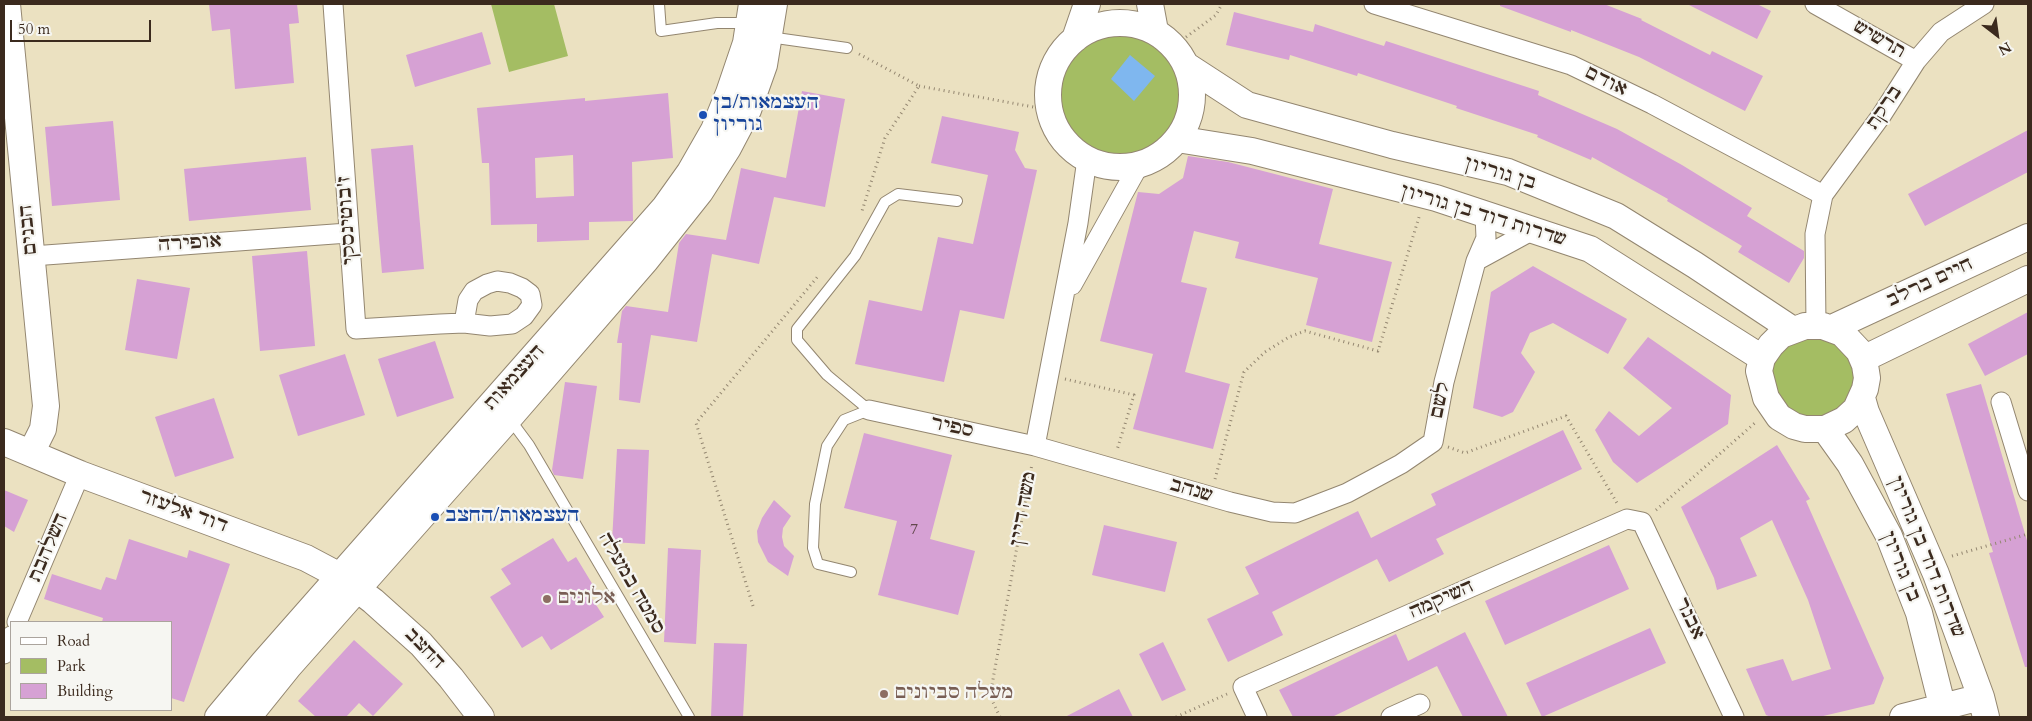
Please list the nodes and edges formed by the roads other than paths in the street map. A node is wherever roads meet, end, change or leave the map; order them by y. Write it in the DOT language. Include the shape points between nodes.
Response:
graph roads {
  1 [pos="7,4"];
  2 [pos="333,4"];
  3 [pos="659,4"];
  4 [pos="774,4"];
  5 [pos="1087,4"];
  6 [pos="1150,4"];
  7 [pos="1374,4"];
  8 [pos="1815,4"];
  9 [pos="1984,4"];
  10 [pos="757,22"];
  11 [pos="1075,39"];
  12 [pos="846,48"];
  13 [pos="1172,48"];
  14 [pos="1916,61"];
  15 [pos="1177,139"];
  16 [pos="1087,159"];
  17 [pos="1139,165"];
  18 [pos="1823,195"];
  19 [pos="957,201"];
  20 [pos="1485,214"];
  21 [pos="1533,230"];
  22 [pos="348,233"];
  23 [pos="2028,237"];
  24 [pos="32,256"];
  25 [pos="1476,261"];
  26 [pos="2028,278"];
  27 [pos="1064,299"];
  28 [pos="464,323"];
  29 [pos="1814,328"];
  30 [pos="1762,358"];
  31 [pos="1862,359"];
  32 [pos="1862,398"];
  33 [pos="2001,402"];
  34 [pos="870,410"];
  35 [pos="509,418"];
  36 [pos="1825,429"];
  37 [pos="4,442"];
  38 [pos="1036,446"];
  39 [pos="31,453"];
  40 [pos="80,474"];
  41 [pos="2028,491"];
  42 [pos="1347,493"];
  43 [pos="1634,520"];
  44 [pos="851,572"];
  45 [pos="349,582"];
  46 [pos="17,621"];
  47 [pos="10,639"];
  48 [pos="4,654"];
  49 [pos="1420,704"];
  50 [pos="1983,707"];
  51 [pos="1944,712"];
  52 [pos="218,717"];
  53 [pos="248,717"];
  54 [pos="481,717"];
  55 [pos="689,717"];
  56 [pos="1257,717"];
  57 [pos="1391,717"];
  58 [pos="1734,717"];
  59 [pos="1903,717"];
  1 -- 24 [label="street, הבנים"];
  2 -- 22 [label="street, ז'בוטינסקי"];
  3 -- 10 [label="lane" via="661,31 717,22"];
  4 -- 10 [label="street, העצמאות"];
  5 -- 11 [label="street"];
  6 -- 13 [label="street"];
  7 -- 18 [label="street, אודם" via="1571,65"];
  8 -- 14 [label="street, תרשיש"];
  9 -- 14 [label="street, ברקת" via="1941,32"];
  10 -- 12 [label="lane"];
  10 -- 35 [label="street, העצמאות" via="764,65 748,110 728,148 700,192 646,260"];
  10 -- 45 [label="street, העצמאות" via="714,130 666,208"];
  11 -- 13 [label="street" via="1084,32 1107,24 1131,23"];
  11 -- 16 [label="street" via="1052,69 1047,92 1050,115 1060,136 1076,153"];
  13 -- 15 [label="street" via="1193,90 1190,114"];
  13 -- 29 [label="street, בן גוריון" via="1247,105 1392,145 1508,172 1616,216 1695,265"];
  14 -- 18 [label="street, ברקת"];
  15 -- 17 [label="street" via="1164,153"];
  15 -- 20 [label="street, שדרות דוד בן גוריון" via="1252,151"];
  16 -- 17 [label="street" via="1120,168"];
  16 -- 27 [label="street, משה דיין"];
  17 -- 27 [label="street, משה דיין"];
  18 -- 29 [label="street, ברקת" via="1815,234"];
  19 -- 34 [label="lane" via="898,194 885,202 855,256 797,329 797,340 827,375"];
  20 -- 21 [label="street, שדרות דוד בן גוריון"];
  20 -- 25 [label="street, לשם" via="1486,238"];
  21 -- 25 [label="street"];
  21 -- 30 [label="street, שדרות דוד בן גוריון" via="1590,249"];
  22 -- 24 [label="street, אופירה"];
  22 -- 28 [label="street, ז'בוטינסקי" via="356,329"];
  23 -- 29 [label="street, חיים ברלב"];
  24 -- 39 [label="street, הבנים" via="46,406 43,429"];
  25 -- 42 [label="street, לשם" via="1444,382 1433,442 1401,464"];
  26 -- 31 [label="street, חיים ברלב"];
  27 -- 38 [label="street, משה דיין"];
  29 -- 30 [label="street" via="1781,335"];
  29 -- 31 [label="street" via="1842,333"];
  30 -- 36 [label="street" via="1759,371 1766,398 1779,416 1794,426"];
  31 -- 32 [label="street" via="1866,378"];
  32 -- 36 [label="street" via="1850,415"];
  32 -- 50 [label="street, שדרות דוד בן גוריון" via="1931,562"];
  33 -- 41 [label="street"];
  34 -- 38 [label="street, ספיר"];
  34 -- 44 [label="lane" via="844,420 827,446 815,504 813,548 818,564"];
  35 -- 45 [label="street, העצמאות"];
  35 -- 55 [label="lane, סמטה במעלה" via="529,445"];
  36 -- 51 [label="street, בן גוריון" via="1850,464 1889,536 1919,613"];
  37 -- 39 [label="street, דוד אלעזר"];
  38 -- 42 [label="street, שנהב" via="1272,512 1295,513"];
  39 -- 40 [label="street, דוד אלעזר"];
  40 -- 45 [label="street, דוד אלעזר" via="306,558"];
  40 -- 46 [label="street, השלהבת"];
  43 -- 56 [label="street, השיקמה" via="1243,687"];
  43 -- 58 [label="street, אבנר"];
  45 -- 52 [label="street, העצמאות"];
  45 -- 53 [label="street, העצמאות"];
  45 -- 54 [label="street, החצב" via="421,644"];
  47 -- 48 [label="street"];
  49 -- 57 [label="street"];
  50 -- 51 [label="street"];
  51 -- 59 [label="street"];
}
